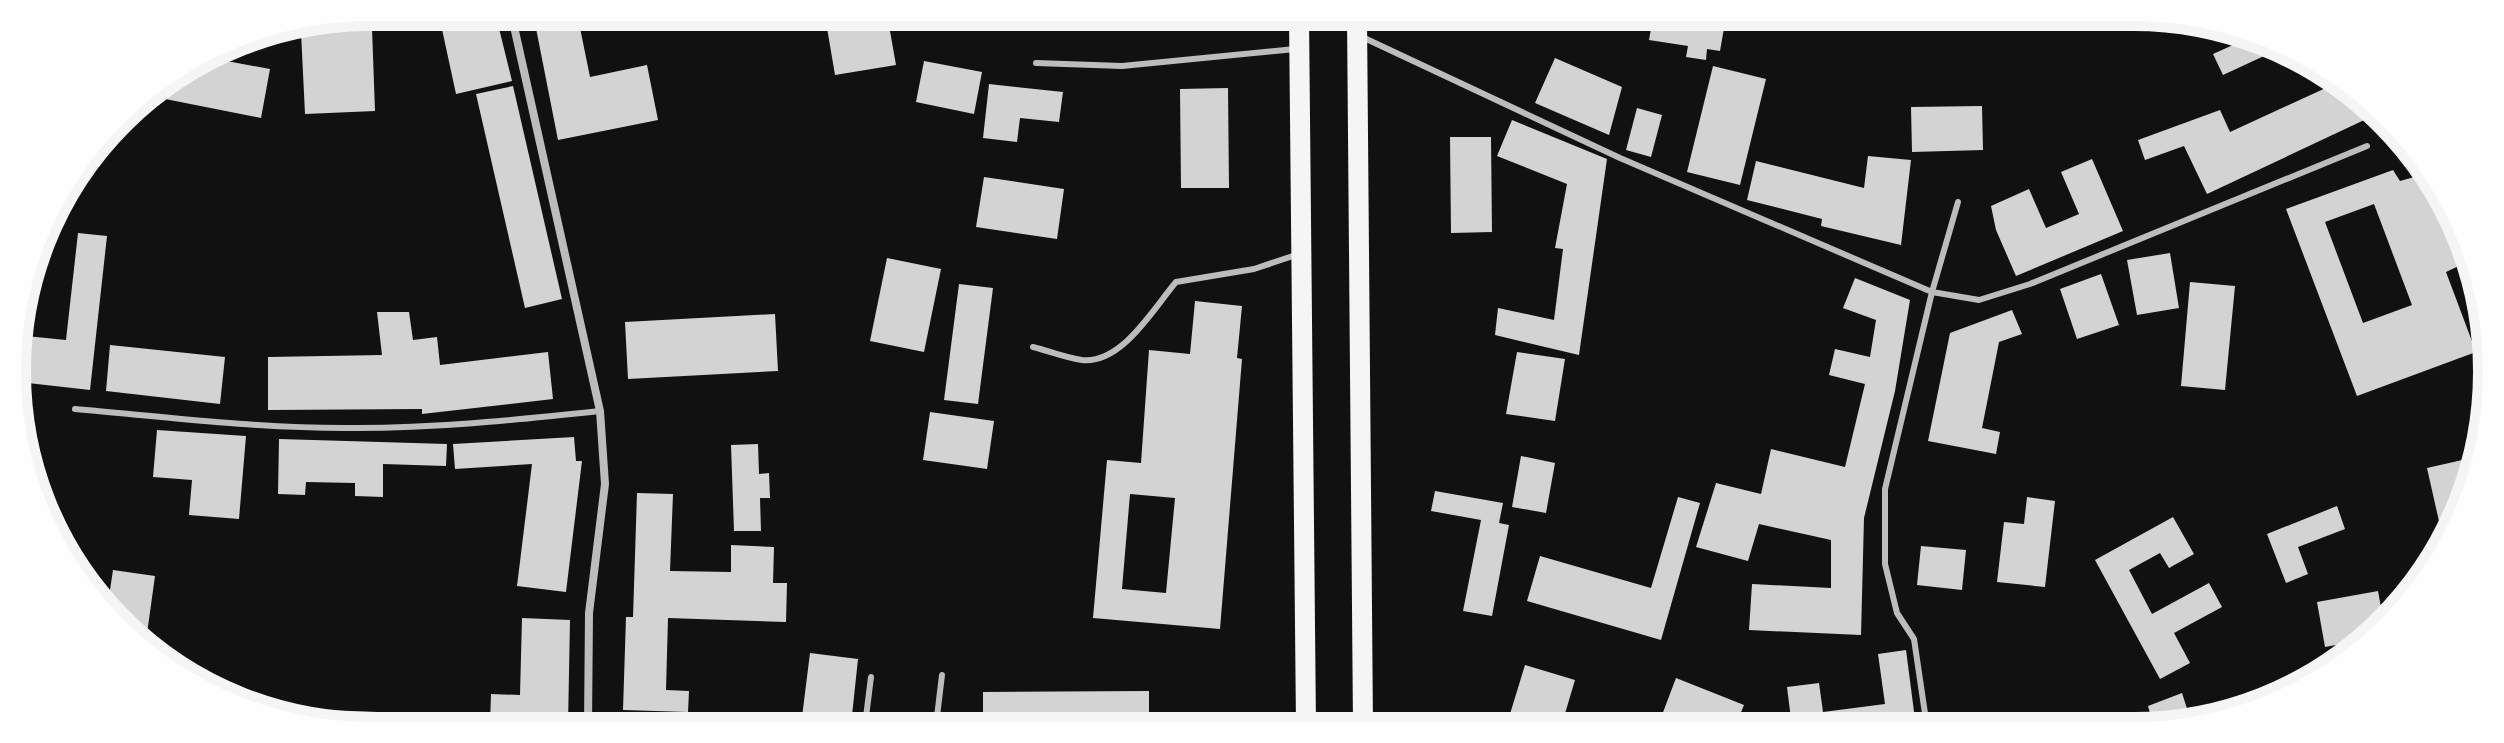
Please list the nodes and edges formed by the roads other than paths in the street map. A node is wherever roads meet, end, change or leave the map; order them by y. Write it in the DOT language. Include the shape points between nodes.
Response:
graph roads {
  1 [pos="514,26"];
  2 [pos="1299,26"];
  3 [pos="1357,26"];
  4 [pos="1359,26"];
  5 [pos="1300,48"];
  6 [pos="1036,63"];
  7 [pos="2367,146"];
  8 [pos="1958,202"];
  9 [pos="1301,253"];
  10 [pos="1932,292"];
  11 [pos="1033,347"];
  12 [pos="75,409"];
  13 [pos="600,411"];
  14 [pos="942,675"];
  15 [pos="871,677"];
  16 [pos="588,717"];
  17 [pos="866,717"];
  18 [pos="937,717"];
  19 [pos="1306,717"];
  20 [pos="1363,717"];
  21 [pos="1926,717"];
  1 -- 13 [label="street"];
  2 -- 5 [label="main road"];
  3 -- 20 [label="main road"];
  4 -- 10 [label="lane" via="1620,158"];
  5 -- 6 [label="lane" via="1122,66"];
  5 -- 9 [label="main road"];
  7 -- 10 [label="lane" via="2030,284 1979,300"];
  8 -- 10 [label="lane"];
  9 -- 11 [label="lane" via="1254,269 1176,282 1106,357 1083,360"];
  9 -- 19 [label="main road"];
  10 -- 21 [label="lane" via="1885,489 1885,564 1897,613 1914,639"];
  12 -- 13 [label="lane" via="345,428 487,423"];
  13 -- 16 [label="street" via="605,484 589,613"];
  14 -- 18 [label="lane"];
  15 -- 17 [label="lane"];
}
